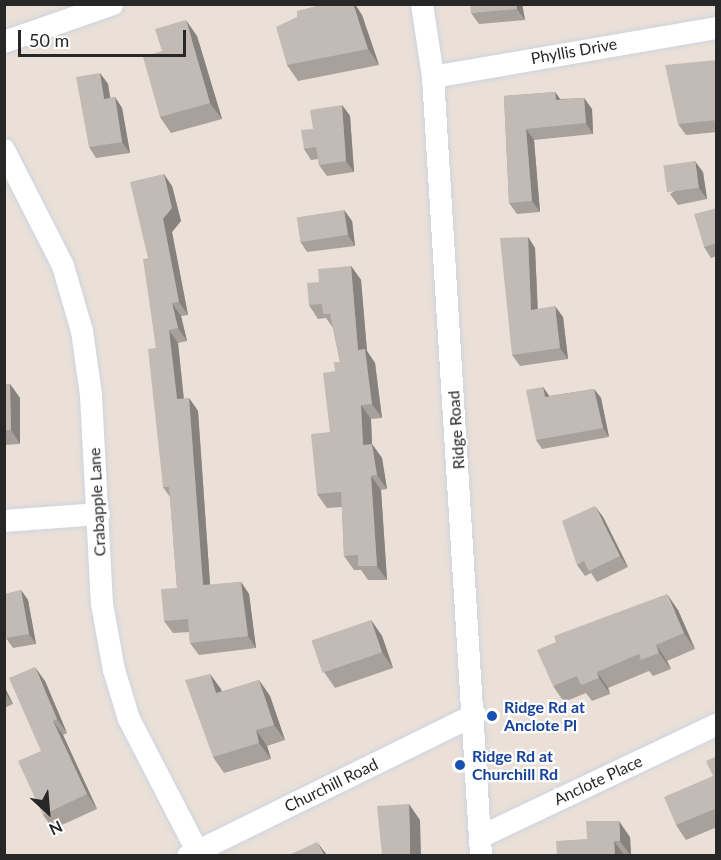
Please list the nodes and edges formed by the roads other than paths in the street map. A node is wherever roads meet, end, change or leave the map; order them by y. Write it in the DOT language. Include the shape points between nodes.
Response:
graph roads {
  1 [pos="113,4"];
  2 [pos="422,4"];
  3 [pos="717,28"];
  4 [pos="4,42"];
  5 [pos="433,77"];
  6 [pos="4,150"];
  7 [pos="99,514"];
  8 [pos="4,521"];
  9 [pos="475,716"];
  10 [pos="717,725"];
  11 [pos="480,846"];
  12 [pos="193,853"];
  1 -- 4 [label="street"];
  2 -- 5 [label="street, Ridge Road"];
  3 -- 5 [label="street, Phyllis Drive"];
  5 -- 9 [label="street, Ridge Road"];
  6 -- 7 [label="street, Crabapple Lane" via="74,296 88,366"];
  7 -- 8 [label="street"];
  7 -- 12 [label="street, Crabapple Lane" via="102,604 114,670 129,719"];
  9 -- 11 [label="street, Ridge Road"];
  9 -- 12 [label="street, Churchill Road"];
  10 -- 11 [label="street, Anclote Place"];
}
